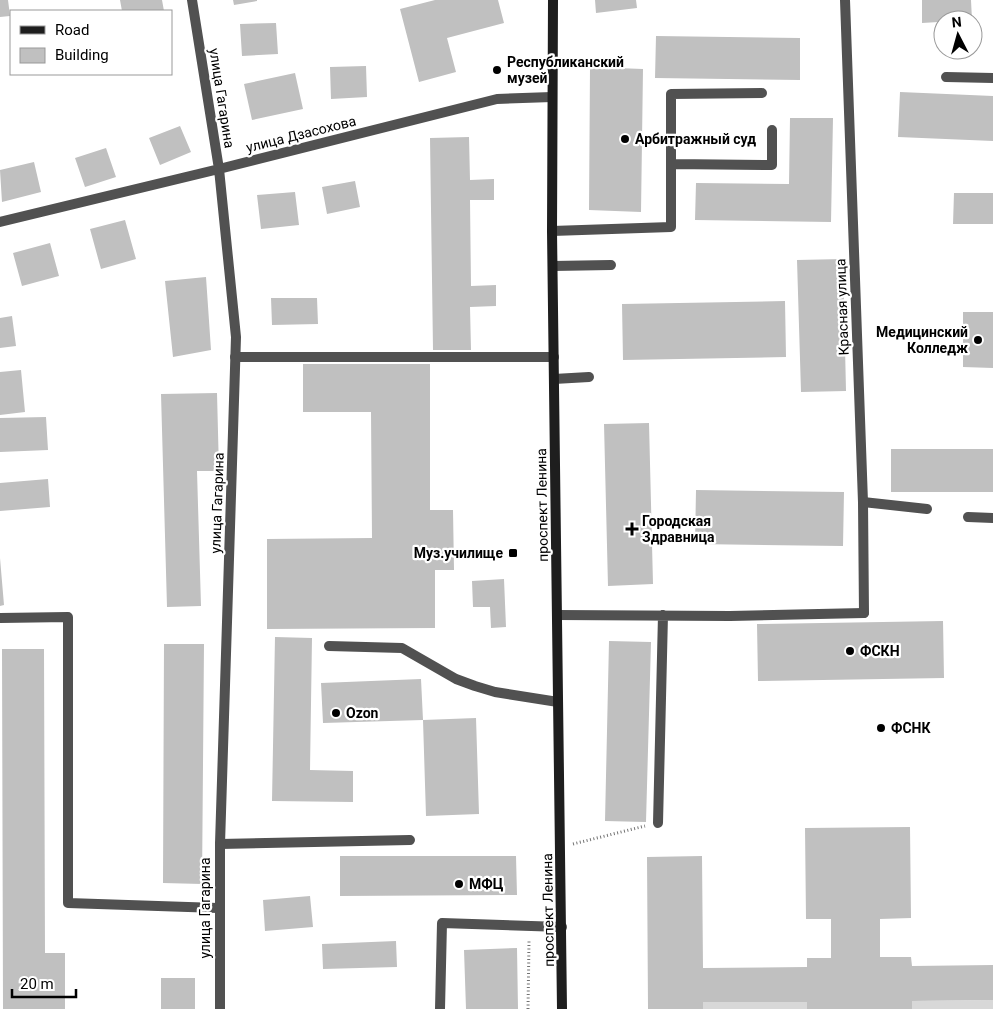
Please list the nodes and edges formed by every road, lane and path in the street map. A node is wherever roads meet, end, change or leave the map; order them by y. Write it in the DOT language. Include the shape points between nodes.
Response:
graph roads {
  1 [pos="192,0"];
  2 [pos="552,0"];
  3 [pos="845,0"];
  4 [pos="946,77"];
  5 [pos="993,78"];
  6 [pos="762,94"];
  7 [pos="552,97"];
  8 [pos="772,130"];
  9 [pos="671,164"];
  10 [pos="219,170"];
  11 [pos="0,222"];
  12 [pos="552,230"];
  13 [pos="553,266"];
  14 [pos="611,266"];
  15 [pos="235,357"];
  16 [pos="554,357"];
  17 [pos="590,377"];
  18 [pos="554,379"];
  19 [pos="863,502"];
  20 [pos="928,509"];
  21 [pos="968,517"];
  22 [pos="993,518"];
  23 [pos="557,615"];
  24 [pos="664,615"];
  25 [pos="0,618"];
  26 [pos="330,646"];
  27 [pos="558,702"];
  28 [pos="658,822"];
  29 [pos="410,840"];
  30 [pos="220,844"];
  31 [pos="561,847"];
  32 [pos="218,908"];
  33 [pos="529,926"];
  34 [pos="562,927"];
  35 [pos="220,1009"];
  36 [pos="440,1009"];
  37 [pos="528,1009"];
  38 [pos="562,1009"];
  1 -- 10 [label="street, улица Гагарина"];
  2 -- 7 [label="main road, проспект Ленина"];
  3 -- 19 [label="street, Красная улица"];
  4 -- 5 [label="street"];
  6 -- 9 [label="street" via="671,94"];
  7 -- 10 [label="street, улица Дзасохова" via="497,99"];
  7 -- 12 [label="main road, проспект Ленина"];
  8 -- 9 [label="street" via="772,165"];
  9 -- 12 [label="street" via="671,227"];
  10 -- 11 [label="street, улица Дзасохова"];
  10 -- 15 [label="street, улица Гагарина" via="236,337"];
  12 -- 13 [label="main road, проспект Ленина"];
  13 -- 14 [label="street"];
  13 -- 16 [label="main road, проспект Ленина"];
  15 -- 16 [label="street"];
  15 -- 30 [label="street, улица Гагарина"];
  16 -- 18 [label="main road, проспект Ленина"];
  17 -- 18 [label="street"];
  18 -- 23 [label="main road, проспект Ленина"];
  19 -- 20 [label="street"];
  19 -- 24 [label="street, Красная улица" via="864,613"];
  21 -- 22 [label="street"];
  23 -- 24 [label="street"];
  23 -- 27 [label="main road, проспект Ленина"];
  24 -- 28 [label="street"];
  25 -- 32 [label="street" via="68,617 68,903"];
  26 -- 27 [label="street" via="402,648 456,679 475,686"];
  27 -- 31 [label="main road, проспект Ленина"];
  28 -- 31 [label="path"];
  29 -- 30 [label="street"];
  30 -- 32 [label="street, улица Гагарина"];
  31 -- 34 [label="main road, проспект Ленина"];
  32 -- 35 [label="street, улица Гагарина"];
  33 -- 34 [label="street"];
  33 -- 36 [label="street" via="442,923"];
  33 -- 37 [label="path"];
  34 -- 38 [label="main road, проспект Ленина"];
}
